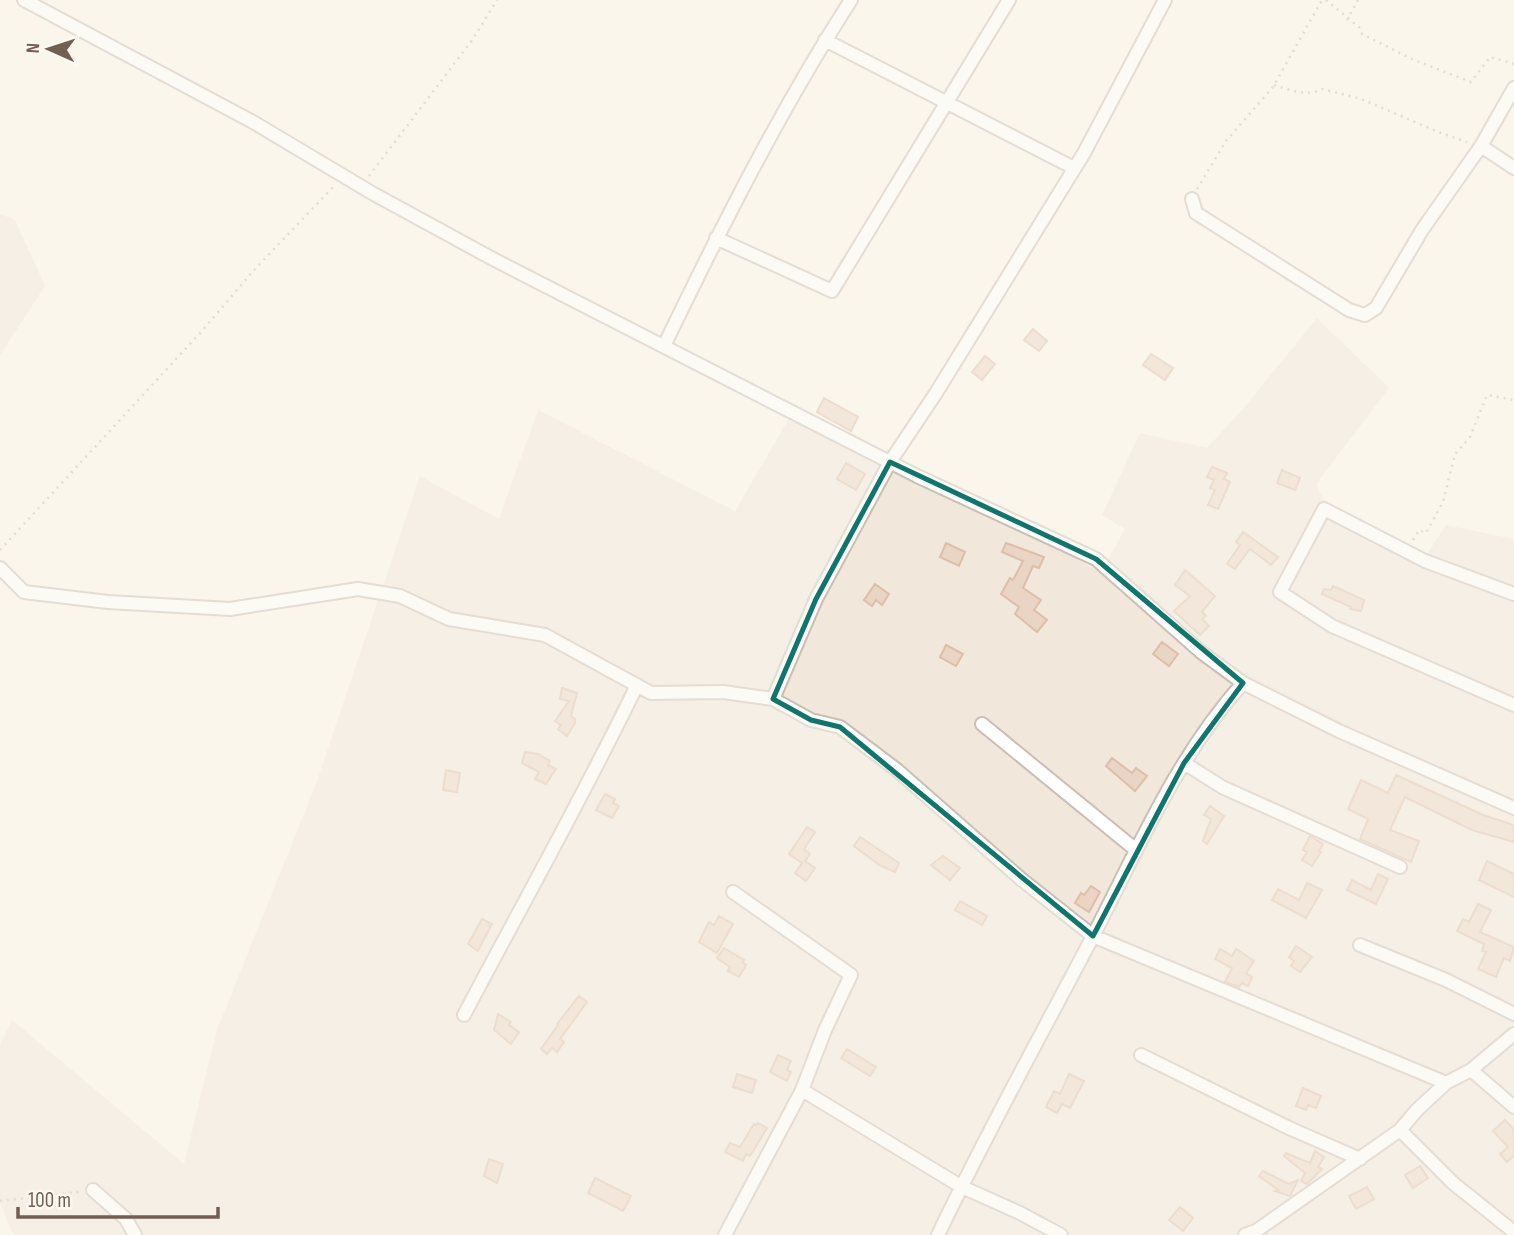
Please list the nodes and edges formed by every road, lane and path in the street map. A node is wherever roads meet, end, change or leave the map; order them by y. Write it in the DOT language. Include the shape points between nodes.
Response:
graph roads {
  1 [pos="24,0"];
  2 [pos="498,0"];
  3 [pos="851,0"];
  4 [pos="1009,0"];
  5 [pos="1165,0"];
  6 [pos="1324,0"];
  7 [pos="1358,0"];
  8 [pos="1348,20"];
  9 [pos="825,40"];
  10 [pos="1514,64"];
  11 [pos="1274,85"];
  12 [pos="1514,88"];
  13 [pos="946,102"];
  14 [pos="1480,146"];
  15 [pos="1074,168"];
  16 [pos="1514,168"];
  17 [pos="344,176"];
  18 [pos="361,187"];
  19 [pos="1192,199"];
  20 [pos="716,238"];
  21 [pos="664,346"];
  22 [pos="1514,400"];
  23 [pos="890,462"];
  24 [pos="0,550"];
  25 [pos="1406,551"];
  26 [pos="0,568"];
  27 [pos="1514,594"];
  28 [pos="1243,683"];
  29 [pos="637,685"];
  30 [pos="773,699"];
  31 [pos="1514,705"];
  32 [pos="982,724"];
  33 [pos="1184,763"];
  34 [pos="1514,808"];
  35 [pos="1136,850"];
  36 [pos="1400,867"];
  37 [pos="733,892"];
  38 [pos="1093,936"];
  39 [pos="1360,944"];
  40 [pos="1514,1014"];
  41 [pos="464,1015"];
  42 [pos="1514,1034"];
  43 [pos="1141,1055"];
  44 [pos="1471,1070"];
  45 [pos="1446,1083"];
  46 [pos="802,1090"];
  47 [pos="1514,1107"];
  48 [pos="1401,1130"];
  49 [pos="1360,1159"];
  50 [pos="962,1186"];
  51 [pos="93,1190"];
  52 [pos="0,1201"];
  53 [pos="1514,1232"];
  54 [pos="135,1235"];
  55 [pos="725,1235"];
  56 [pos="938,1235"];
  57 [pos="1061,1235"];
  58 [pos="1245,1235"];
  1 -- 17 [label="street"];
  2 -- 18 [label="path"];
  3 -- 9 [label="street"];
  4 -- 13 [label="street"];
  5 -- 15 [label="street"];
  6 -- 8 [label="path"];
  6 -- 11 [label="path"];
  7 -- 8 [label="path"];
  8 -- 10 [label="path" via="1362,34 1471,82 1490,57"];
  9 -- 13 [label="street"];
  9 -- 20 [label="street"];
  11 -- 14 [label="path" via="1295,92 1322,89 1361,99"];
  11 -- 19 [label="path" via="1226,141"];
  12 -- 14 [label="street"];
  13 -- 15 [label="street"];
  13 -- 20 [label="street" via="832,291"];
  14 -- 16 [label="street"];
  14 -- 19 [label="street" via="1376,308 1365,315 1349,310 1196,213"];
  15 -- 23 [label="street"];
  17 -- 18 [label="street"];
  17 -- 24 [label="path"];
  18 -- 21 [label="street"];
  20 -- 21 [label="street"];
  21 -- 23 [label="street"];
  22 -- 25 [label="path" via="1487,396 1469,437 1455,454 1443,502 1426,533 1419,530"];
  23 -- 28 [label="street" via="1096,559"];
  23 -- 30 [label="street" via="816,599"];
  25 -- 27 [label="street"];
  25 -- 31 [label="street" via="1324,509 1280,592 1332,626"];
  26 -- 29 [label="street" via="24,592 108,602 230,609 358,589 400,596 449,619 545,635"];
  28 -- 33 [label="street"];
  28 -- 34 [label="street"];
  29 -- 30 [label="street" via="651,693 723,692"];
  29 -- 41 [label="street" via="590,783"];
  30 -- 38 [label="street" via="811,720 840,727"];
  32 -- 35 [label="street"];
  33 -- 35 [label="street"];
  33 -- 36 [label="street" via="1222,787"];
  35 -- 38 [label="street"];
  37 -- 46 [label="street" via="851,975"];
  38 -- 45 [label="street"];
  38 -- 50 [label="street"];
  39 -- 40 [label="street"];
  42 -- 44 [label="street"];
  43 -- 49 [label="street"];
  44 -- 45 [label="street"];
  44 -- 47 [label="street"];
  45 -- 48 [label="street"];
  46 -- 50 [label="street"];
  46 -- 55 [label="street"];
  48 -- 49 [label="street"];
  48 -- 53 [label="street" via="1453,1183"];
  49 -- 58 [label="street"];
  50 -- 56 [label="street"];
  50 -- 57 [label="street"];
  51 -- 52 [label="path"];
  51 -- 54 [label="street" via="126,1219"];
}
